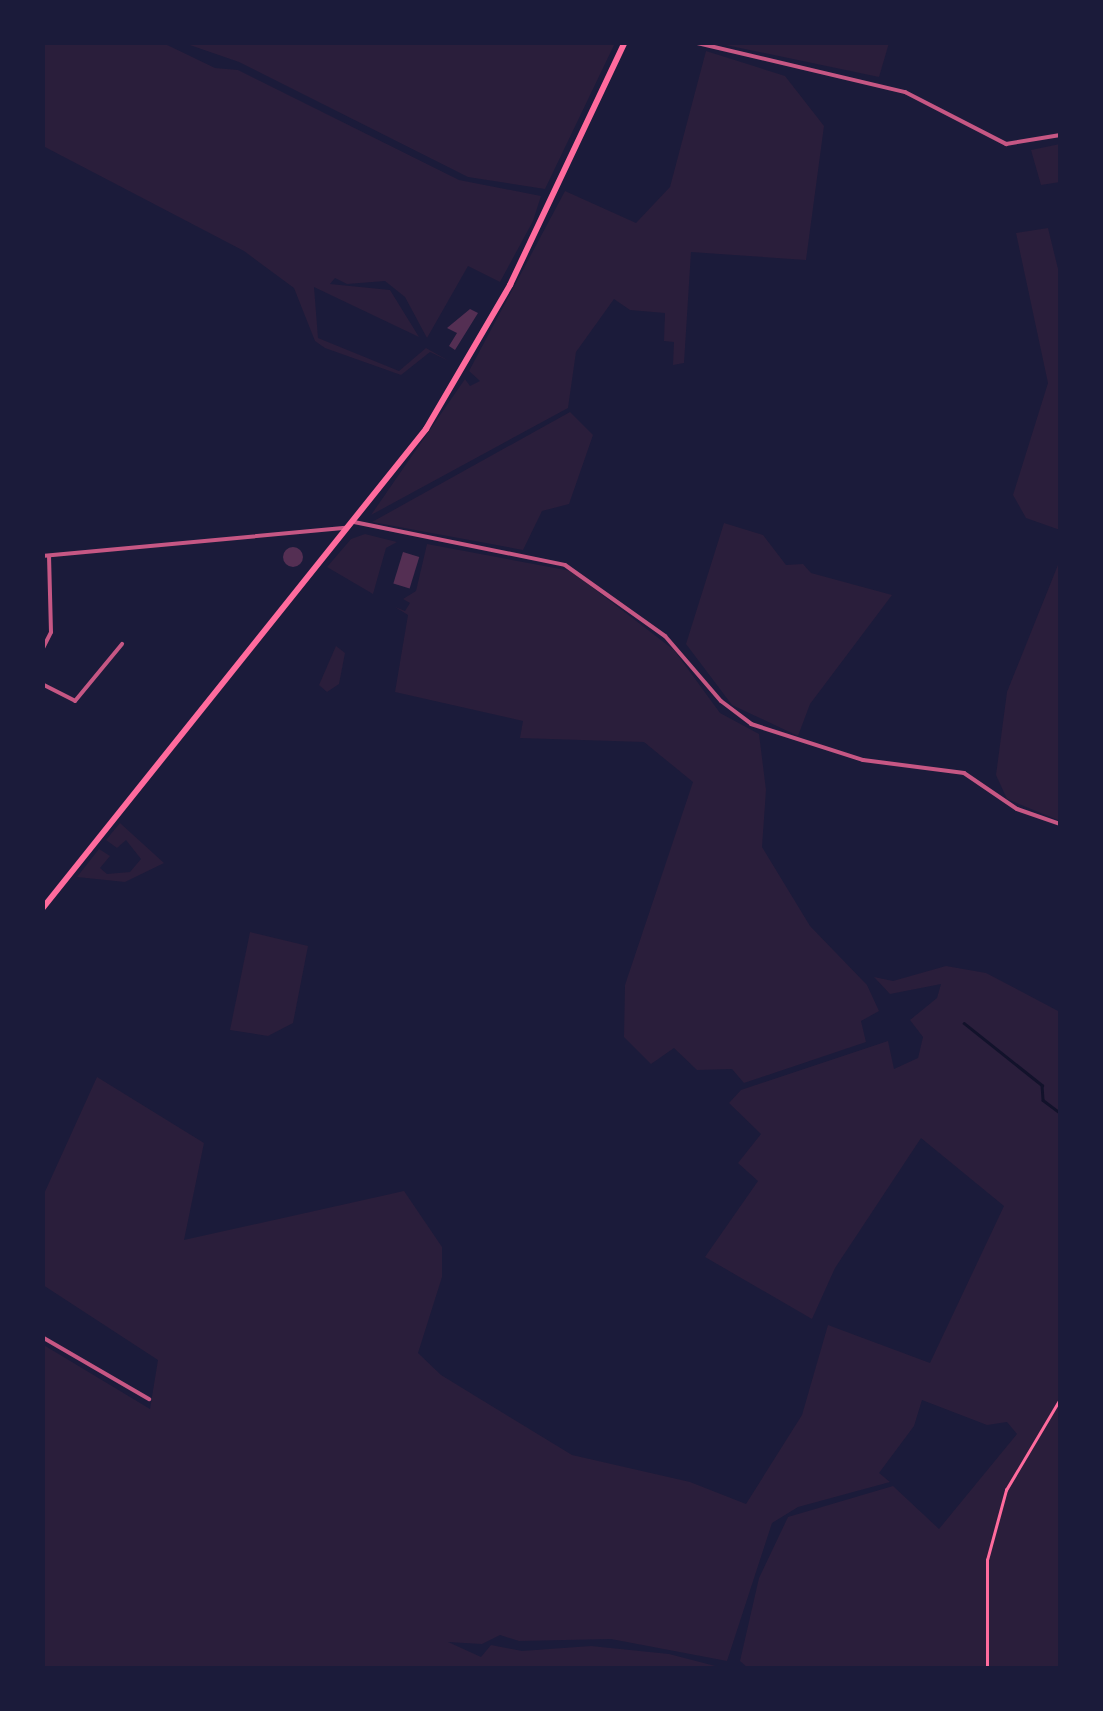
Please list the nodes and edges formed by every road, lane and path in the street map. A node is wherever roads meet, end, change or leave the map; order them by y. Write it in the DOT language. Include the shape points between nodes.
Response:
graph roads {
  1 [pos="625,42"];
  2 [pos="693,42"];
  3 [pos="1060,135"];
  4 [pos="350,528"];
  5 [pos="46,556"];
  6 [pos="107,644"];
  7 [pos="122,644"];
  8 [pos="42,650"];
  9 [pos="113,650"];
  10 [pos="42,684"];
  11 [pos="1060,824"];
  12 [pos="42,909"];
  13 [pos="42,1337"];
  14 [pos="149,1399"];
  15 [pos="1060,1399"];
  16 [pos="987,1668"];
  1 -- 4 [label="main road" via="501,300 426,429"];
  2 -- 3 [label="street" via="755,62 881,84 943,108 1006,144"];
  4 -- 5 [label="street"];
  4 -- 11 [label="street" via="565,565 665,636 726,706 762,730 863,760 964,773 1017,809"];
  4 -- 12 [label="main road"];
  5 -- 8 [label="street" via="51,632"];
  6 -- 9 [label="street"];
  7 -- 9 [label="street"];
  9 -- 10 [label="street" via="75,701"];
  13 -- 14 [label="street"];
  15 -- 16 [label="path" via="1006,1490 987,1560"];
}
